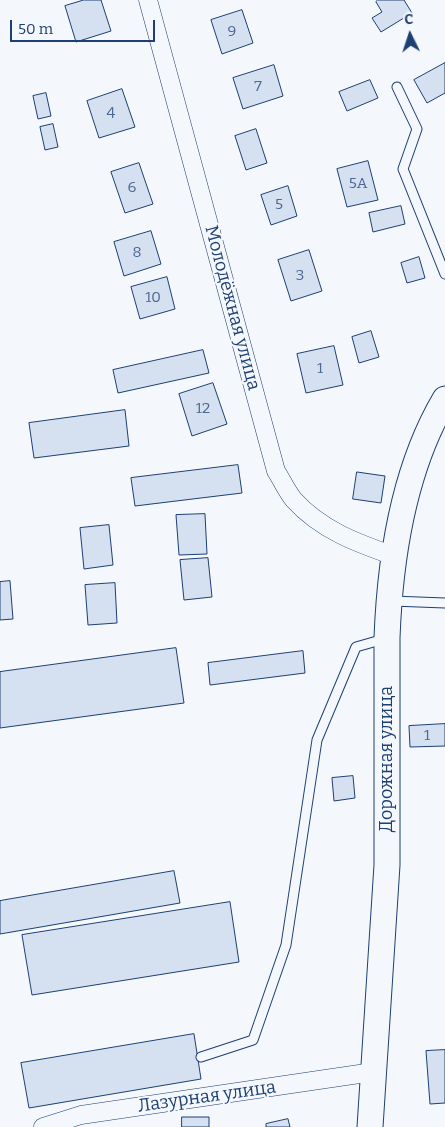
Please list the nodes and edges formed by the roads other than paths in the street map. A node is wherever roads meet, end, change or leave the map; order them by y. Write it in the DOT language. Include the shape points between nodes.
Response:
graph roads {
  1 [pos="148,0"];
  2 [pos="397,88"];
  3 [pos="445,274"];
  4 [pos="445,399"];
  5 [pos="394,556"];
  6 [pos="389,601"];
  7 [pos="445,603"];
  8 [pos="387,638"];
  9 [pos="201,1057"];
  10 [pos="373,1072"];
  11 [pos="43,1127"];
  12 [pos="370,1127"];
  1 -- 5 [label="street, Молодёжная улица" via="276,471 294,499 320,524 359,544"];
  2 -- 3 [label="lane" via="417,129 404,169"];
  4 -- 5 [label="street, Дорожная улица" via="432,421 408,490"];
  5 -- 6 [label="street, Дорожная улица"];
  6 -- 7 [label="lane"];
  6 -- 8 [label="street, Дорожная улица"];
  8 -- 9 [label="lane" via="356,647 317,740 286,945 253,1040"];
  8 -- 10 [label="street, Дорожная улица" via="387,865"];
  10 -- 11 [label="street, Лазурная улица" via="81,1115"];
  10 -- 12 [label="street, Дорожная улица"];
}
